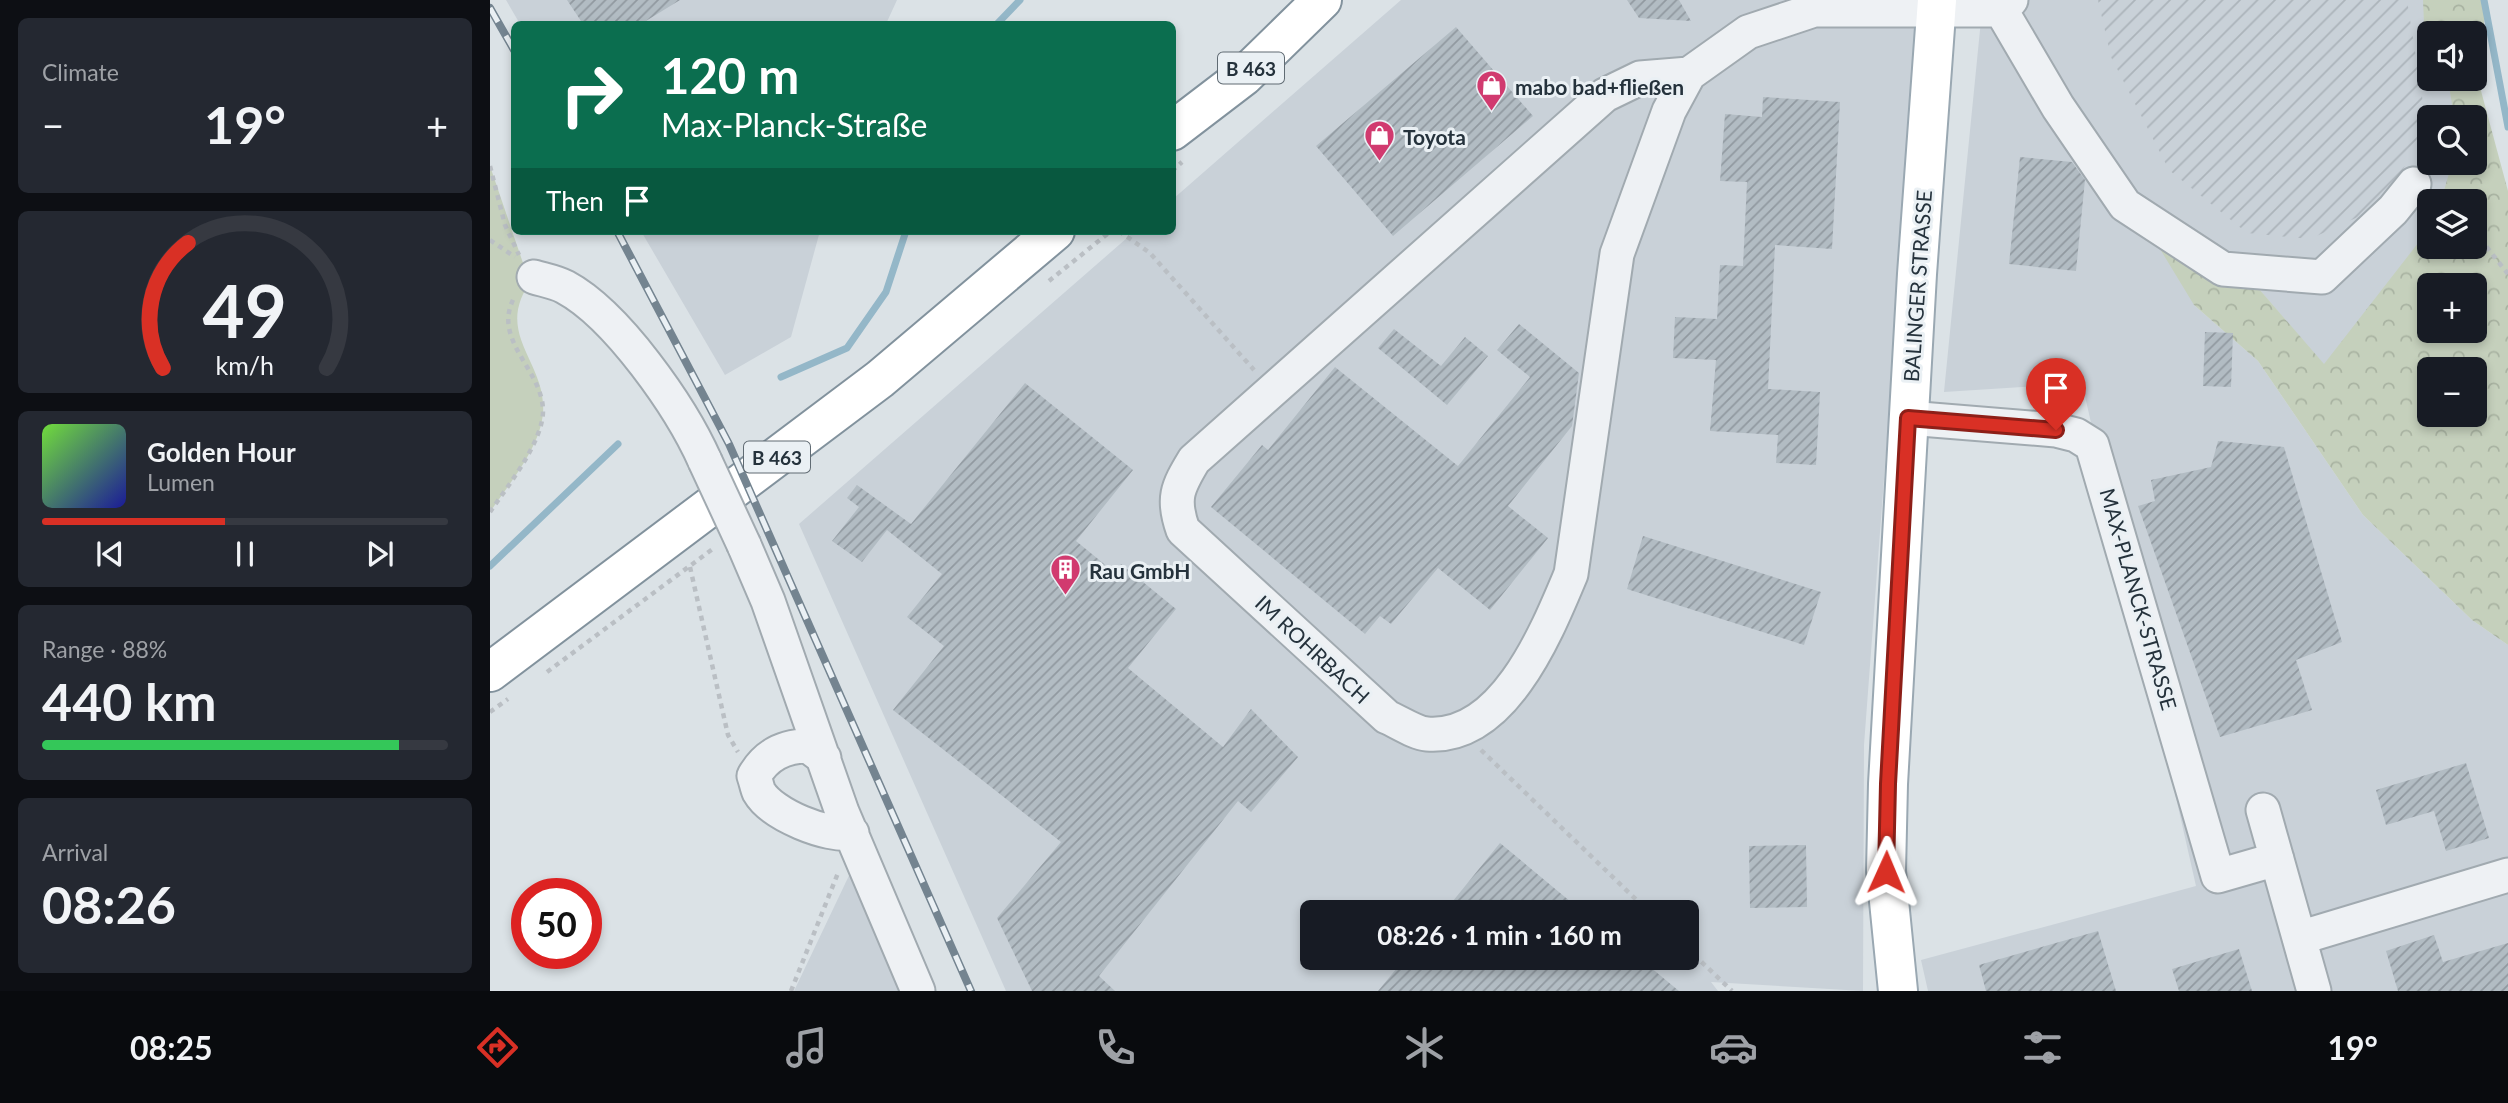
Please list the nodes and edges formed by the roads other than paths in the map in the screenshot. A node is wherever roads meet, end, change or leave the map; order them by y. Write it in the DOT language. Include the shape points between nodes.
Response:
graph roads {
  1 [pos="1284,0"];
  2 [pos="1322,0"];
  3 [pos="1936,5"];
  4 [pos="2006,5"];
  5 [pos="1689,74"];
  6 [pos="1176,126"];
  7 [pos="1176,128"];
  8 [pos="2414,184"];
  9 [pos="1050,235"];
  10 [pos="534,277"];
  11 [pos="1908,418"];
  12 [pos="501,684"];
  13 [pos="824,758"];
  14 [pos="2263,810"];
  15 [pos="852,832"];
  16 [pos="2277,859"];
  17 [pos="2508,875"];
  18 [pos="2299,938"];
  19 [pos="918,991"];
  20 [pos="1898,991"];
  21 [pos="2314,991"];
  1 -- 6 [label="main road, B 463" via="1196,88"];
  2 -- 7 [label="main road, B 463" via="1244,76"];
  3 -- 4 [label="street, IM ROHRBACH"];
  3 -- 5 [label="street, IM ROHRBACH" via="1814,10 1748,32"];
  3 -- 11 [label="main road, BALINGER STRASSE"];
  4 -- 8 [label="street" via="2058,107 2125,205 2222,269 2322,277"];
  5 -- 5 [label="street, IM ROHRBACH" via="1669,111 1616,254 1571,574 1527,668 1492,710 1459,730 1426,734 1387,717 1183,530 1175,508 1180,484 1194,460 1605,94 1640,78"];
  9 -- 12 [label="main road, B 463" via="880,379"];
  10 -- 13 [label="street, bridge" via="565,287 601,315 664,386 692,433 744,545"];
  11 -- 16 [label="street, MAX-PLANCK-STRASSE" via="2056,430 2092,445 2218,876"];
  11 -- 20 [label="main road, BALINGER STRASSE" via="1886,872"];
  13 -- 15 [label="street"];
  13 -- 15 [label="street" via="808,746 780,750 754,776 760,794 782,813 821,831"];
  14 -- 16 [label="street"];
  15 -- 19 [label="street"];
  16 -- 18 [label="street"];
  17 -- 18 [label="street"];
  18 -- 21 [label="street"];
}
